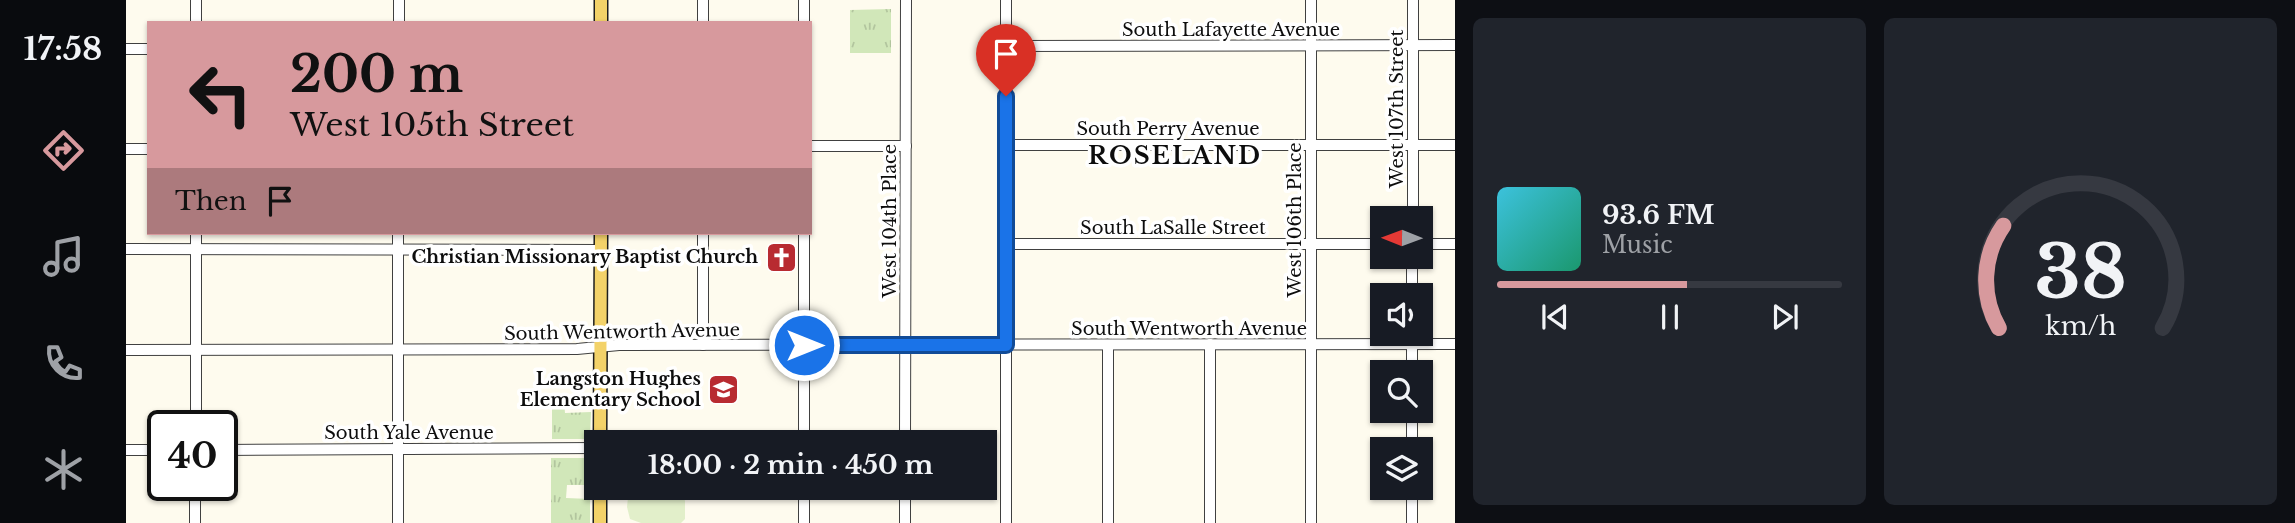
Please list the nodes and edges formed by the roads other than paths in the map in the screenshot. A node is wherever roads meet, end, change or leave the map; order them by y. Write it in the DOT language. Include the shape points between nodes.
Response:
graph roads {
  1 [pos="196,0"];
  2 [pos="399,0"];
  3 [pos="601,0"];
  4 [pos="703,0"];
  5 [pos="804,0"];
  6 [pos="906,0"];
  7 [pos="1006,0"];
  8 [pos="1311,0"];
  9 [pos="1413,0"];
  10 [pos="196,21"];
  11 [pos="399,21"];
  12 [pos="601,21"];
  13 [pos="703,21"];
  14 [pos="804,21"];
  15 [pos="1413,45"];
  16 [pos="1455,45"];
  17 [pos="1007,46"];
  18 [pos="1311,46"];
  19 [pos="126,49"];
  20 [pos="147,49"];
  21 [pos="1006,145"];
  22 [pos="1311,145"];
  23 [pos="1413,145"];
  24 [pos="1455,145"];
  25 [pos="812,146"];
  26 [pos="906,146"];
  27 [pos="126,149"];
  28 [pos="147,149"];
  29 [pos="1413,206"];
  30 [pos="196,235"];
  31 [pos="398,235"];
  32 [pos="601,235"];
  33 [pos="703,235"];
  34 [pos="804,235"];
  35 [pos="1006,244"];
  36 [pos="1311,244"];
  37 [pos="1370,244"];
  38 [pos="1433,244"];
  39 [pos="1455,244"];
  40 [pos="126,249"];
  41 [pos="398,249"];
  42 [pos="196,250"];
  43 [pos="601,250"];
  44 [pos="1370,341"];
  45 [pos="1433,341"];
  46 [pos="1210,344"];
  47 [pos="1311,344"];
  48 [pos="1455,344"];
  49 [pos="703,345"];
  50 [pos="804,345"];
  51 [pos="905,345"];
  52 [pos="1006,345"];
  53 [pos="1108,345"];
  54 [pos="600,348"];
  55 [pos="398,349"];
  56 [pos="126,350"];
  57 [pos="196,350"];
  58 [pos="195,410"];
  59 [pos="600,430"];
  60 [pos="804,430"];
  61 [pos="905,430"];
  62 [pos="584,448"];
  63 [pos="398,449"];
  64 [pos="126,450"];
  65 [pos="147,450"];
  66 [pos="238,450"];
  67 [pos="600,500"];
  68 [pos="804,500"];
  69 [pos="905,500"];
  70 [pos="1412,500"];
  71 [pos="195,501"];
  72 [pos="195,523"];
  73 [pos="398,523"];
  74 [pos="600,523"];
  75 [pos="804,523"];
  76 [pos="905,523"];
  77 [pos="1006,523"];
  78 [pos="1108,523"];
  79 [pos="1210,523"];
  80 [pos="1311,523"];
  81 [pos="1412,523"];
  1 -- 10 [label="street"];
  2 -- 11 [label="street"];
  3 -- 12 [label="main road"];
  4 -- 13 [label="street"];
  5 -- 14 [label="street"];
  6 -- 26 [label="street, West 104th Place"];
  7 -- 17 [label="street"];
  8 -- 18 [label="street, West 106th Place"];
  9 -- 15 [label="street, West 107th Street"];
  15 -- 16 [label="street, South Lafayette Avenue"];
  15 -- 18 [label="street, South Lafayette Avenue"];
  15 -- 23 [label="street, West 107th Street"];
  17 -- 18 [label="street, South Lafayette Avenue"];
  17 -- 21 [label="street"];
  18 -- 22 [label="street, West 106th Place"];
  19 -- 20 [label="street"];
  21 -- 22 [label="street, South Perry Avenue"];
  21 -- 35 [label="street"];
  22 -- 23 [label="street, South Perry Avenue"];
  22 -- 36 [label="street, West 106th Place"];
  23 -- 24 [label="street, South Perry Avenue"];
  23 -- 29 [label="street, West 107th Street"];
  25 -- 26 [label="street"];
  26 -- 51 [label="street, West 104th Place"];
  27 -- 28 [label="street"];
  30 -- 42 [label="street"];
  31 -- 41 [label="street"];
  32 -- 43 [label="main road"];
  33 -- 49 [label="street"];
  34 -- 50 [label="street"];
  35 -- 36 [label="street, South LaSalle Street"];
  35 -- 52 [label="street"];
  36 -- 37 [label="street, South LaSalle Street"];
  36 -- 47 [label="street, West 106th Place"];
  38 -- 39 [label="street"];
  40 -- 42 [label="street"];
  41 -- 42 [label="street"];
  41 -- 43 [label="street"];
  41 -- 55 [label="street"];
  42 -- 57 [label="street"];
  43 -- 54 [label="main road"];
  44 -- 47 [label="street, South Wentworth Avenue"];
  45 -- 48 [label="street, South Wentworth Avenue"];
  46 -- 47 [label="street, South Wentworth Avenue"];
  46 -- 53 [label="street, South Wentworth Avenue"];
  46 -- 79 [label="street"];
  47 -- 80 [label="street, West 106th Place"];
  49 -- 50 [label="street, South Wentworth Avenue"];
  49 -- 54 [label="street, South Wentworth Avenue"];
  50 -- 51 [label="street, South Wentworth Avenue"];
  50 -- 60 [label="street"];
  51 -- 52 [label="street, South Wentworth Avenue"];
  51 -- 61 [label="street, West 104th Place"];
  52 -- 53 [label="street, South Wentworth Avenue"];
  52 -- 77 [label="street"];
  53 -- 78 [label="street"];
  54 -- 55 [label="street, South Wentworth Avenue"];
  54 -- 59 [label="main road"];
  55 -- 57 [label="street, South Wentworth Avenue"];
  55 -- 63 [label="street"];
  56 -- 57 [label="street, South Wentworth Avenue"];
  57 -- 58 [label="street"];
  62 -- 63 [label="street, South Yale Avenue"];
  63 -- 66 [label="street, South Yale Avenue"];
  63 -- 73 [label="street"];
  64 -- 65 [label="street"];
  67 -- 74 [label="main road"];
  68 -- 75 [label="street"];
  69 -- 76 [label="street"];
  70 -- 81 [label="street"];
  71 -- 72 [label="street"];
}
